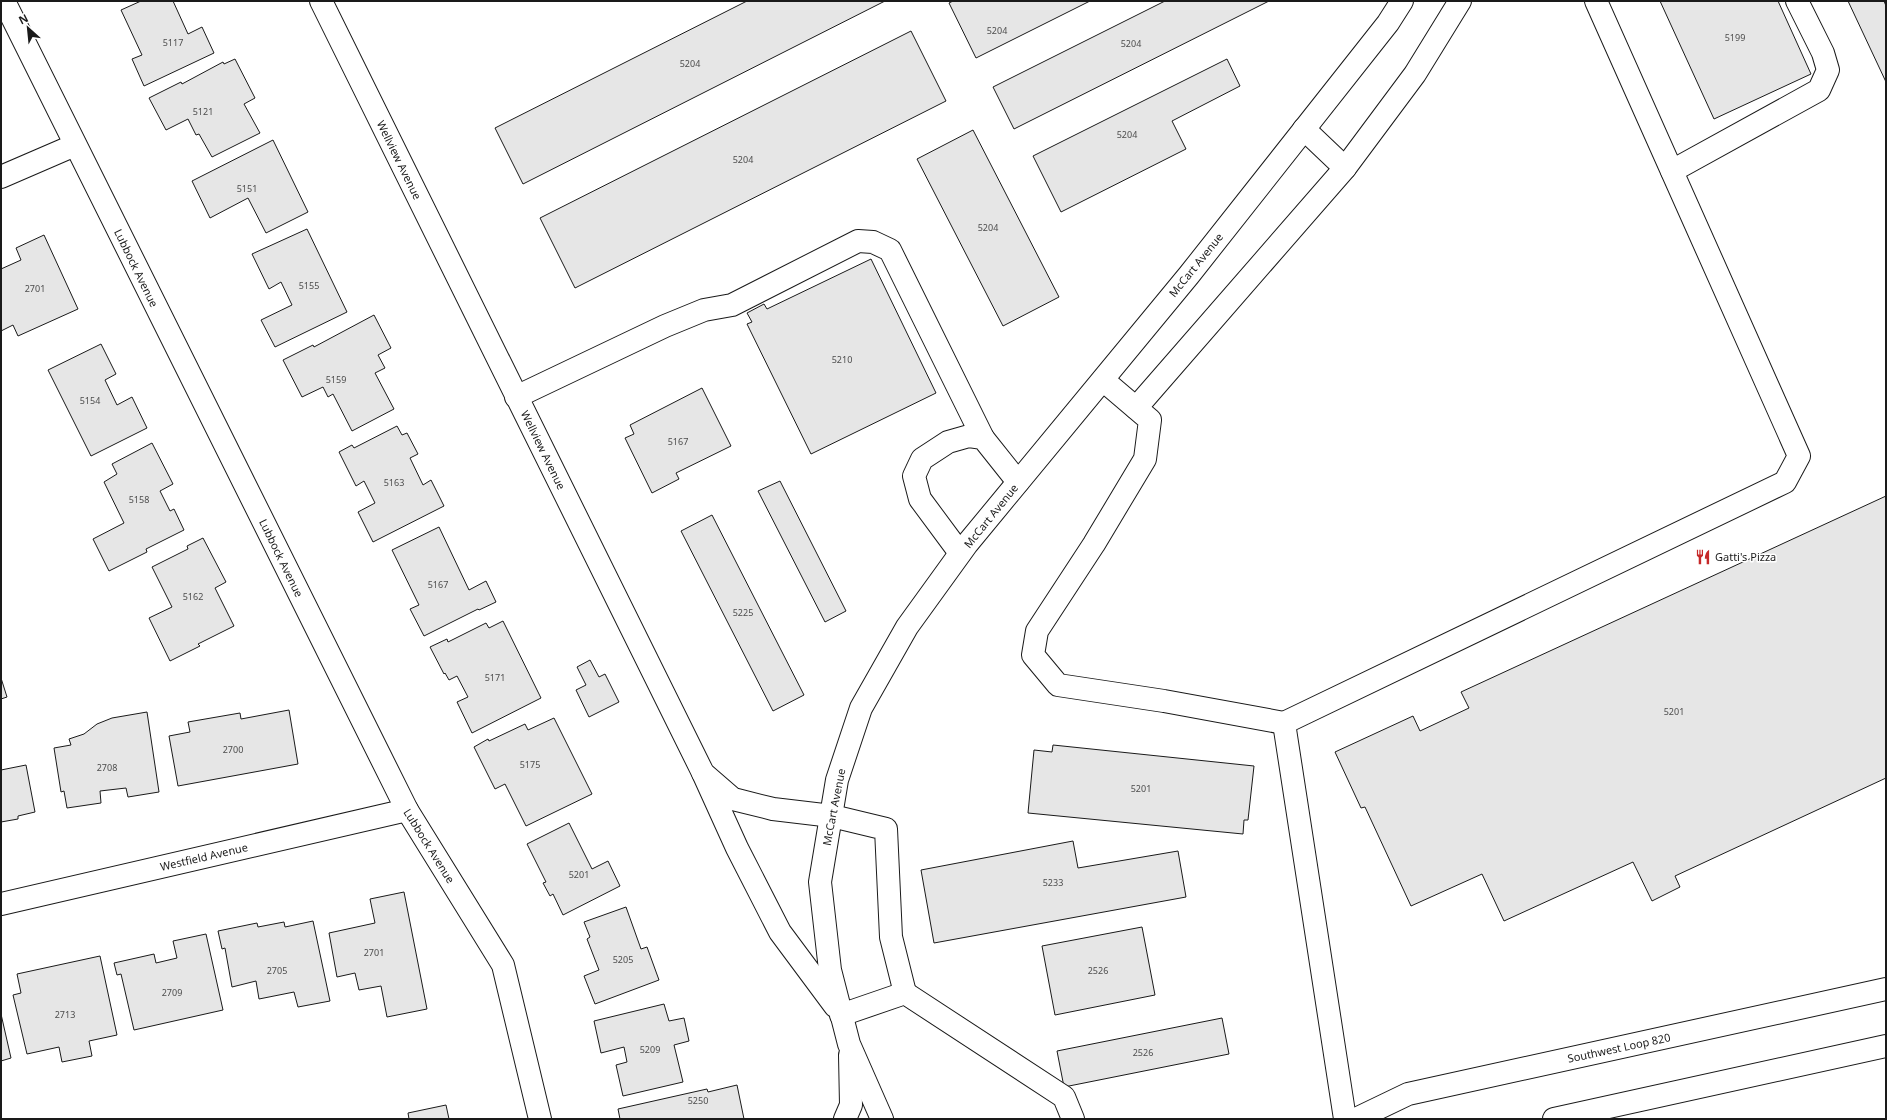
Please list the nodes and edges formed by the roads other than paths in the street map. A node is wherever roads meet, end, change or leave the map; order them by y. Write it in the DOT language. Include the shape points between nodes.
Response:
graph roads {
  1 [pos="4,1"];
  2 [pos="321,1"];
  3 [pos="1402,1"];
  4 [pos="1460,1"];
  5 [pos="1596,1"];
  6 [pos="1797,1"];
  7 [pos="1304,130"];
  8 [pos="75,145"];
  9 [pos="1345,168"];
  10 [pos="1672,171"];
  11 [pos="1,177"];
  12 [pos="1103,380"];
  13 [pos="516,397"];
  14 [pos="1136,408"];
  15 [pos="983,438"];
  16 [pos="1018,482"];
  17 [pos="960,553"];
  18 [pos="1284,723"];
  19 [pos="703,773"];
  20 [pos="407,810"];
  21 [pos="832,816"];
  22 [pos="1,904"];
  23 [pos="1886,989"];
  24 [pos="905,993"];
  25 [pos="842,1015"];
  26 [pos="850,1044"];
  27 [pos="1886,1046"];
  28 [pos="540,1119"];
  29 [pos="845,1119"];
  30 [pos="882,1119"];
  31 [pos="1073,1119"];
  32 [pos="1345,1119"];
  33 [pos="1356,1119"];
  34 [pos="1554,1119"];
  1 -- 8 [label="main road, Lubbock Avenue"];
  2 -- 13 [label="main road, Wellview Avenue"];
  3 -- 7 [label="main road, McCart Avenue" via="1388,23"];
  4 -- 9 [label="main road" via="1415,74"];
  5 -- 10 [label="main road"];
  6 -- 10 [label="main road" via="1823,53 1828,70 1819,90"];
  7 -- 9 [label="main road"];
  7 -- 12 [label="main road, McCart Avenue"];
  8 -- 11 [label="main road"];
  8 -- 20 [label="main road, Lubbock Avenue"];
  9 -- 14 [label="main road"];
  10 -- 18 [label="main road" via="1799,456 1785,482"];
  12 -- 14 [label="main road"];
  12 -- 16 [label="main road, McCart Avenue"];
  13 -- 15 [label="main road" via="665,326 704,310 732,305 858,241 873,242 890,250"];
  13 -- 19 [label="main road, Wellview Avenue"];
  14 -- 18 [label="main road" via="1150,420 1145,459 1094,544 1037,631 1033,655 1058,685"];
  15 -- 16 [label="main road"];
  15 -- 17 [label="main road" via="970,436 948,442 922,458 914,476 920,499"];
  16 -- 17 [label="main road, McCart Avenue"];
  17 -- 21 [label="main road, McCart Avenue" via="907,627 861,708 837,780"];
  18 -- 32 [label="main road"];
  19 -- 21 [label="main road, Wellview Avenue" via="732,799 773,809"];
  19 -- 25 [label="main road" via="737,848 780,932"];
  20 -- 22 [label="main road, Westfield Avenue"];
  20 -- 28 [label="main road, Lubbock Avenue" via="503,965"];
  21 -- 24 [label="main road, Wellview Avenue" via="886,829 891,937"];
  21 -- 25 [label="main road, McCart Avenue" via="820,882 830,970"];
  23 -- 33 [label="main road, Southwest Loop 820" via="1408,1094"];
  24 -- 25 [label="main road"];
  24 -- 31 [label="main road" via="1064,1096"];
  25 -- 26 [label="main road, McCart Avenue"];
  26 -- 29 [label="main road" via="851,1105"];
  26 -- 30 [label="main road, McCart Avenue"];
  27 -- 34 [label="main road"];
}
